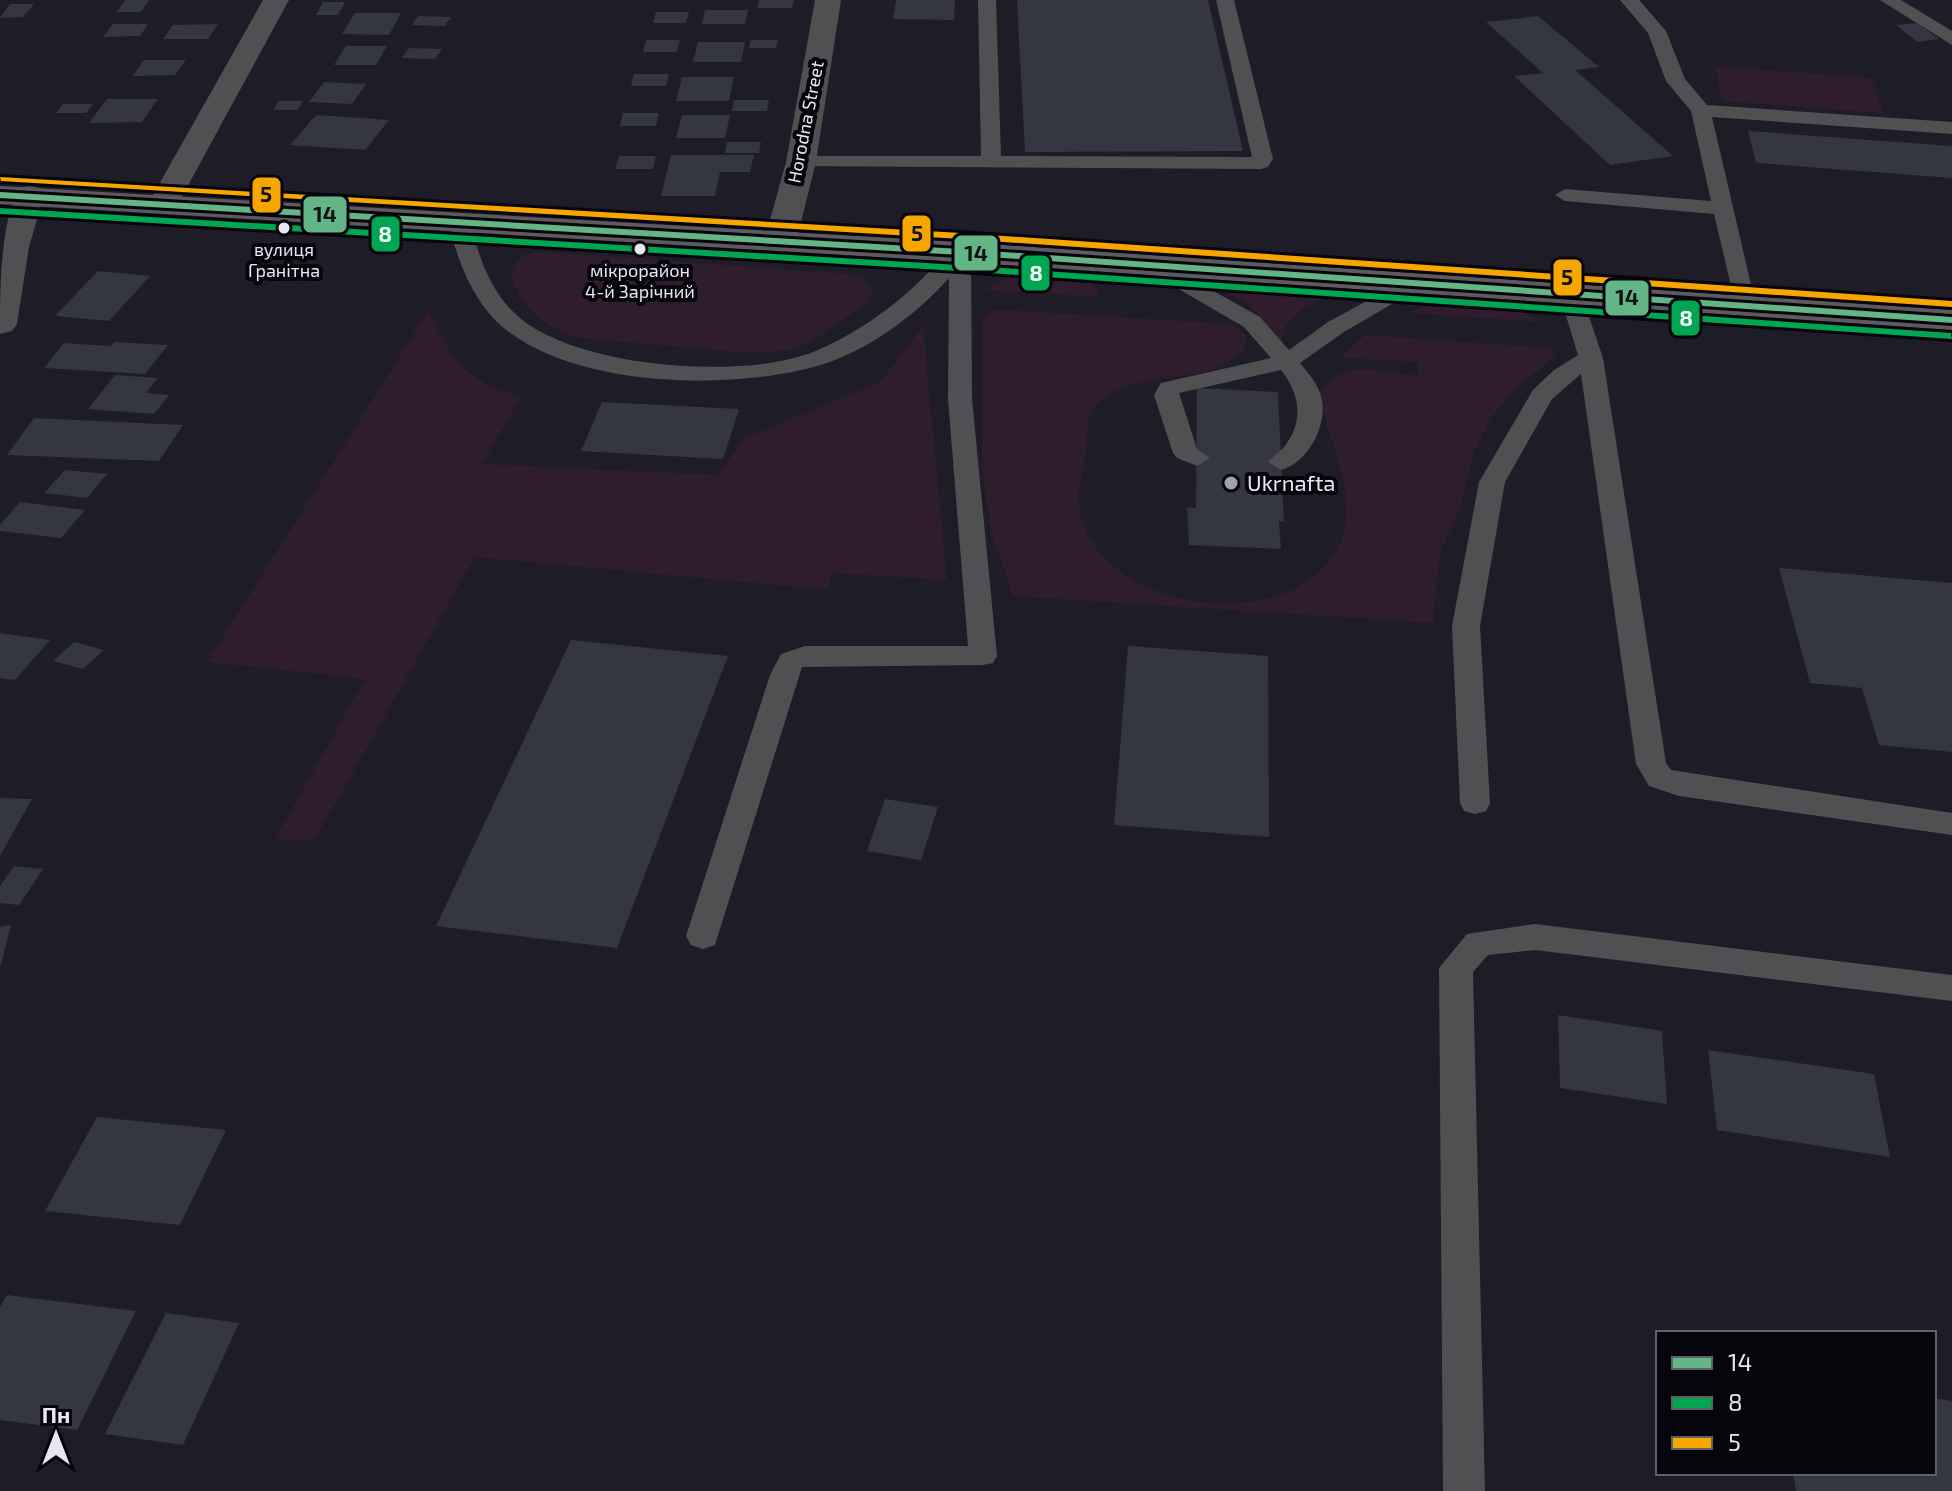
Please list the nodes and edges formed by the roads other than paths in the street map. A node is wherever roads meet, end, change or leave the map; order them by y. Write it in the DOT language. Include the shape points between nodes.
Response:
graph roads {
  1 [pos="276,0"];
  2 [pos="828,0"];
  3 [pos="987,0"];
  4 [pos="1225,0"];
  5 [pos="1629,0"];
  6 [pos="1889,0"];
  7 [pos="1952,39"];
  8 [pos="1701,110"];
  9 [pos="1952,128"];
  10 [pos="801,162"];
  11 [pos="991,163"];
  12 [pos="15,195"];
  13 [pos="1565,195"];
  14 [pos="164,202"];
  15 [pos="1723,208"];
  16 [pos="460,223"];
  17 [pos="780,242"];
  18 [pos="6,250"];
  19 [pos="960,252"];
  20 [pos="1154,265"];
  21 [pos="1417,283"];
  22 [pos="1570,293"];
  23 [pos="1745,306"];
  24 [pos="1952,320"];
  25 [pos="0,324"];
  26 [pos="1591,358"];
  27 [pos="1287,362"];
  28 [pos="1197,458"];
  29 [pos="1281,462"];
  30 [pos="1475,803"];
  31 [pos="1952,824"];
  32 [pos="703,936"];
  33 [pos="1952,988"];
  34 [pos="1464,1491"];
  1 -- 14 [label="street"];
  2 -- 10 [label="street, Horodna Street"];
  3 -- 11 [label="lane"];
  4 -- 11 [label="lane" via="1261,163"];
  5 -- 8 [label="lane" via="1657,31 1676,81"];
  6 -- 7 [label="lane"];
  8 -- 9 [label="lane"];
  8 -- 15 [label="lane"];
  10 -- 11 [label="lane"];
  10 -- 17 [label="street, Horodna Street"];
  12 -- 14 [label="main road"];
  12 -- 18 [label="street"];
  13 -- 15 [label="lane"];
  14 -- 16 [label="main road"];
  15 -- 23 [label="lane"];
  16 -- 17 [label="main road"];
  16 -- 19 [label="lane" via="465,252 513,324 562,352 686,372 766,369 816,359 894,320 922,297"];
  17 -- 19 [label="main road"];
  18 -- 25 [label="street"];
  19 -- 20 [label="main road"];
  19 -- 32 [label="lane" via="960,399 983,656 805,655 791,661"];
  20 -- 21 [label="main road"];
  20 -- 27 [label="lane" via="1252,322"];
  21 -- 22 [label="main road"];
  21 -- 27 [label="lane" via="1336,327"];
  22 -- 23 [label="main road"];
  22 -- 26 [label="lane"];
  23 -- 24 [label="main road"];
  26 -- 30 [label="lane" via="1542,395 1492,482 1466,626"];
  26 -- 31 [label="lane" via="1651,764 1660,778"];
  27 -- 28 [label="lane" via="1170,388 1166,395 1186,453"];
  27 -- 29 [label="lane" via="1307,389 1311,406 1296,450"];
  33 -- 34 [label="lane" via="1535,937 1479,943 1456,968"];
}
